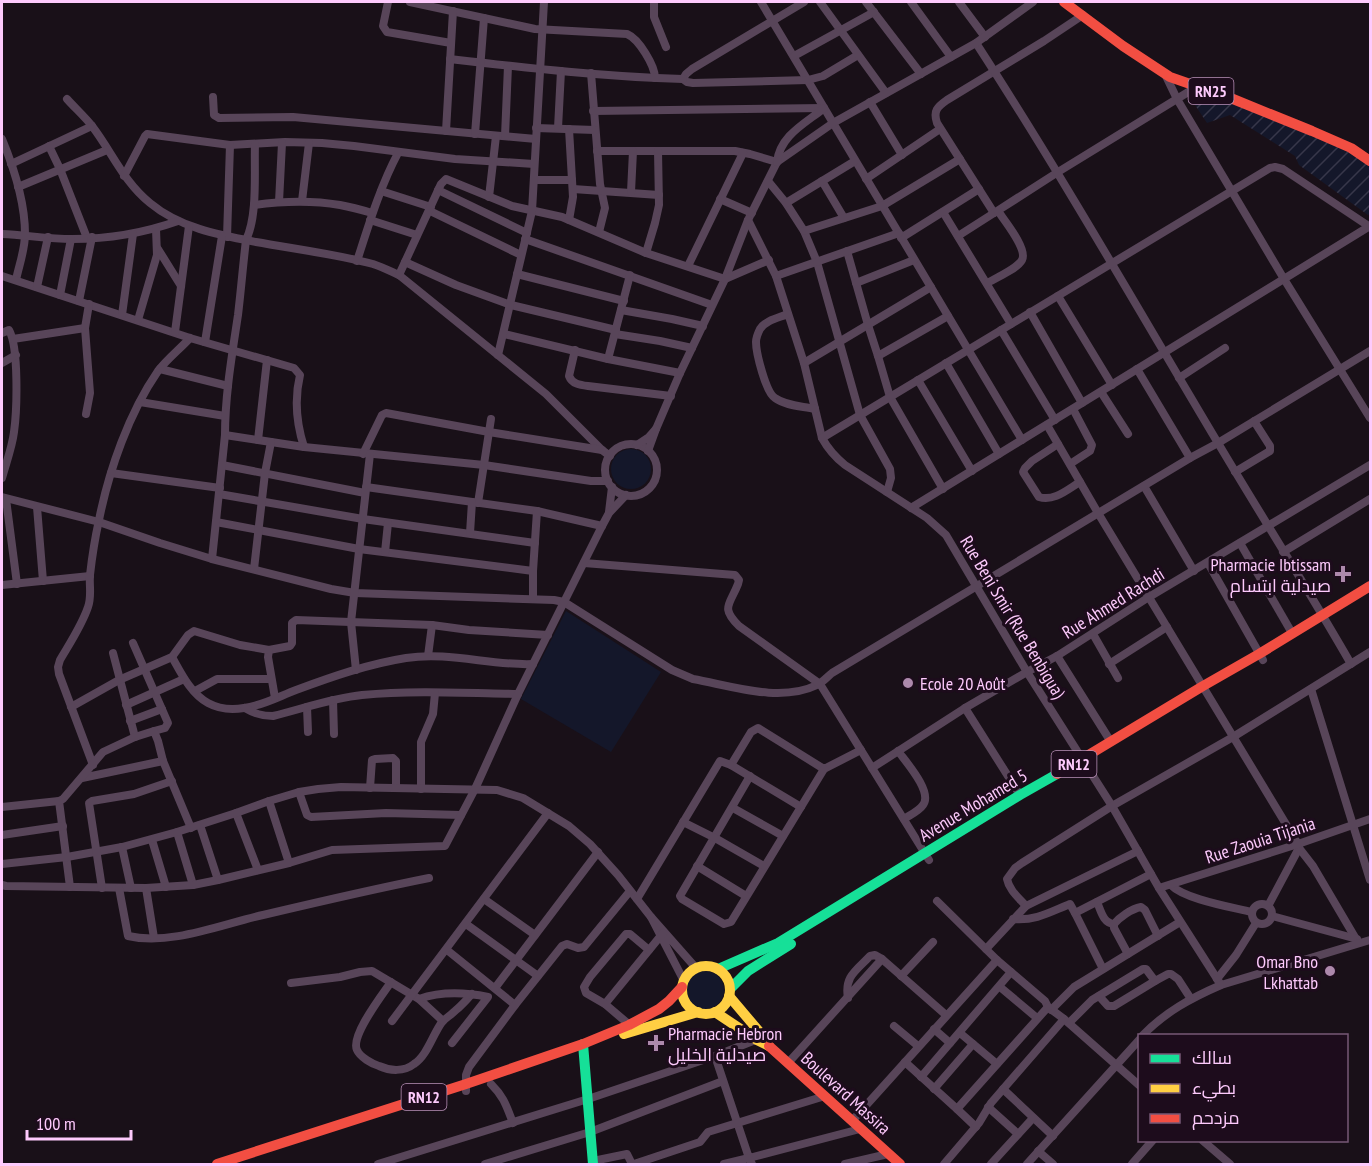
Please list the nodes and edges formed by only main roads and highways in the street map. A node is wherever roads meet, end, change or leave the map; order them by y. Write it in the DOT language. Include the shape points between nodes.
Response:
graph roads {
  1 [pos="1064,2"];
  2 [pos="1371,161"];
  3 [pos="1371,586"];
  4 [pos="1371,594"];
  5 [pos="1324,617"];
  6 [pos="1261,657"];
  7 [pos="1205,689"];
  8 [pos="1084,763"];
  9 [pos="927,857"];
  10 [pos="779,947"];
  11 [pos="718,969"];
  12 [pos="683,984"];
  13 [pos="729,993"];
  14 [pos="698,1012"];
  15 [pos="715,1012"];
  16 [pos="632,1028"];
  17 [pos="759,1037"];
  18 [pos="583,1047"];
  19 [pos="466,1088"];
  20 [pos="593,1163"];
  21 [pos="217,1164"];
  22 [pos="238,1164"];
  23 [pos="900,1164"];
  1 -- 2 [label="main road, RN25" via="1170,77 1334,140"];
  3 -- 5 [label="main road, Avenue Mohamed 5 / RN12"];
  4 -- 5 [label="main road, Avenue Mohamed 5 / RN12"];
  5 -- 6 [label="main road, Avenue Mohamed 5 / RN12"];
  5 -- 6 [label="main road, Avenue Mohamed 5 / RN12" via="1292,633"];
  6 -- 7 [label="main road, Avenue Mohamed 5 / RN12"];
  7 -- 8 [label="main road, Avenue Mohamed 5 / RN12"];
  7 -- 8 [label="main road, Avenue Mohamed 5 / RN12" via="1111,741"];
  8 -- 9 [label="main road, Avenue Mohamed 5 / RN12"];
  8 -- 9 [label="main road, Avenue Mohamed 5 / RN12" via="1020,795"];
  9 -- 10 [label="main road, Avenue Mohamed 5 / RN12"];
  10 -- 11 [label="main road, RN12"];
  10 -- 13 [label="main road, RN12" via="748,971"];
  11 -- 12 [label="main road, RN12" via="696,968"];
  11 -- 13 [label="main road" via="727,977"];
  12 -- 14 [label="main road" via="684,1000"];
  12 -- 16 [label="main road, RN12" via="669,1001"];
  13 -- 15 [label="main road, RN12" via="726,1003"];
  13 -- 17 [label="main road"];
  14 -- 15 [label="main road, RN12"];
  14 -- 16 [label="main road, RN12"];
  15 -- 17 [label="main road, Boulevard Massira"];
  16 -- 18 [label="main road, RN12"];
  17 -- 23 [label="main road, Boulevard Massira"];
  18 -- 19 [label="main road, RN12"];
  18 -- 19 [label="main road, RN12" via="491,1084"];
  18 -- 20 [label="main road"];
  19 -- 21 [label="main road, RN12"];
  19 -- 22 [label="main road, RN12"];
}
